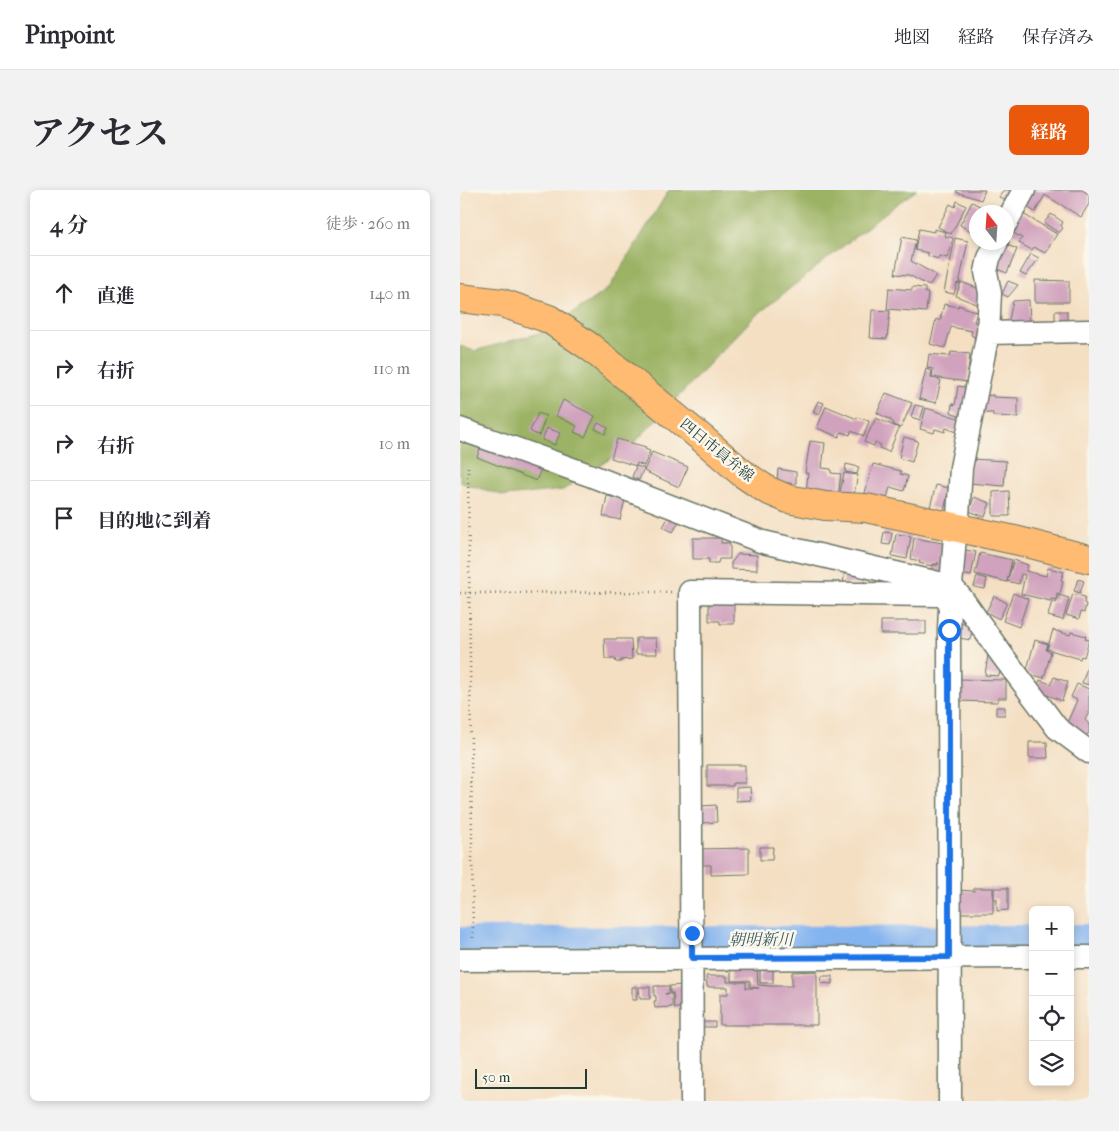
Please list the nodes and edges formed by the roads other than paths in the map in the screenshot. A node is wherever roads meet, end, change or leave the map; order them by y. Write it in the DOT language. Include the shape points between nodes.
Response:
graph roads {
  1 [pos="1024,190"];
  2 [pos="1014,208"];
  3 [pos="993,250"];
  4 [pos="460,298"];
  5 [pos="1089,331"];
  6 [pos="988,333"];
  7 [pos="460,429"];
  8 [pos="957,521"];
  9 [pos="1019,541"];
  10 [pos="1089,559"];
  11 [pos="950,586"];
  12 [pos="1089,752"];
  13 [pos="949,944"];
  14 [pos="692,946"];
  15 [pos="467,953"];
  16 [pos="1029,956"];
  17 [pos="1074,957"];
  18 [pos="1089,957"];
  19 [pos="692,1101"];
  20 [pos="950,1101"];
  1 -- 2 [label="street"];
  3 -- 6 [label="street" via="986,272 990,293"];
  4 -- 9 [label="main road, 四日市員弁線" via="502,304 549,319 590,347 767,490 788,499 826,506 866,508"];
  5 -- 6 [label="street"];
  6 -- 8 [label="street" via="961,468"];
  7 -- 11 [label="street" via="763,542"];
  8 -- 9 [label="street"];
  8 -- 11 [label="street"];
  9 -- 10 [label="main road, 四日市員弁線"];
  11 -- 12 [label="street" via="1057,728"];
  11 -- 13 [label="street"];
  11 -- 14 [label="street" via="938,595 690,592"];
  13 -- 14 [label="street"];
  13 -- 16 [label="street"];
  13 -- 20 [label="street"];
  14 -- 15 [label="street"];
  14 -- 19 [label="street"];
  17 -- 18 [label="street"];
}
